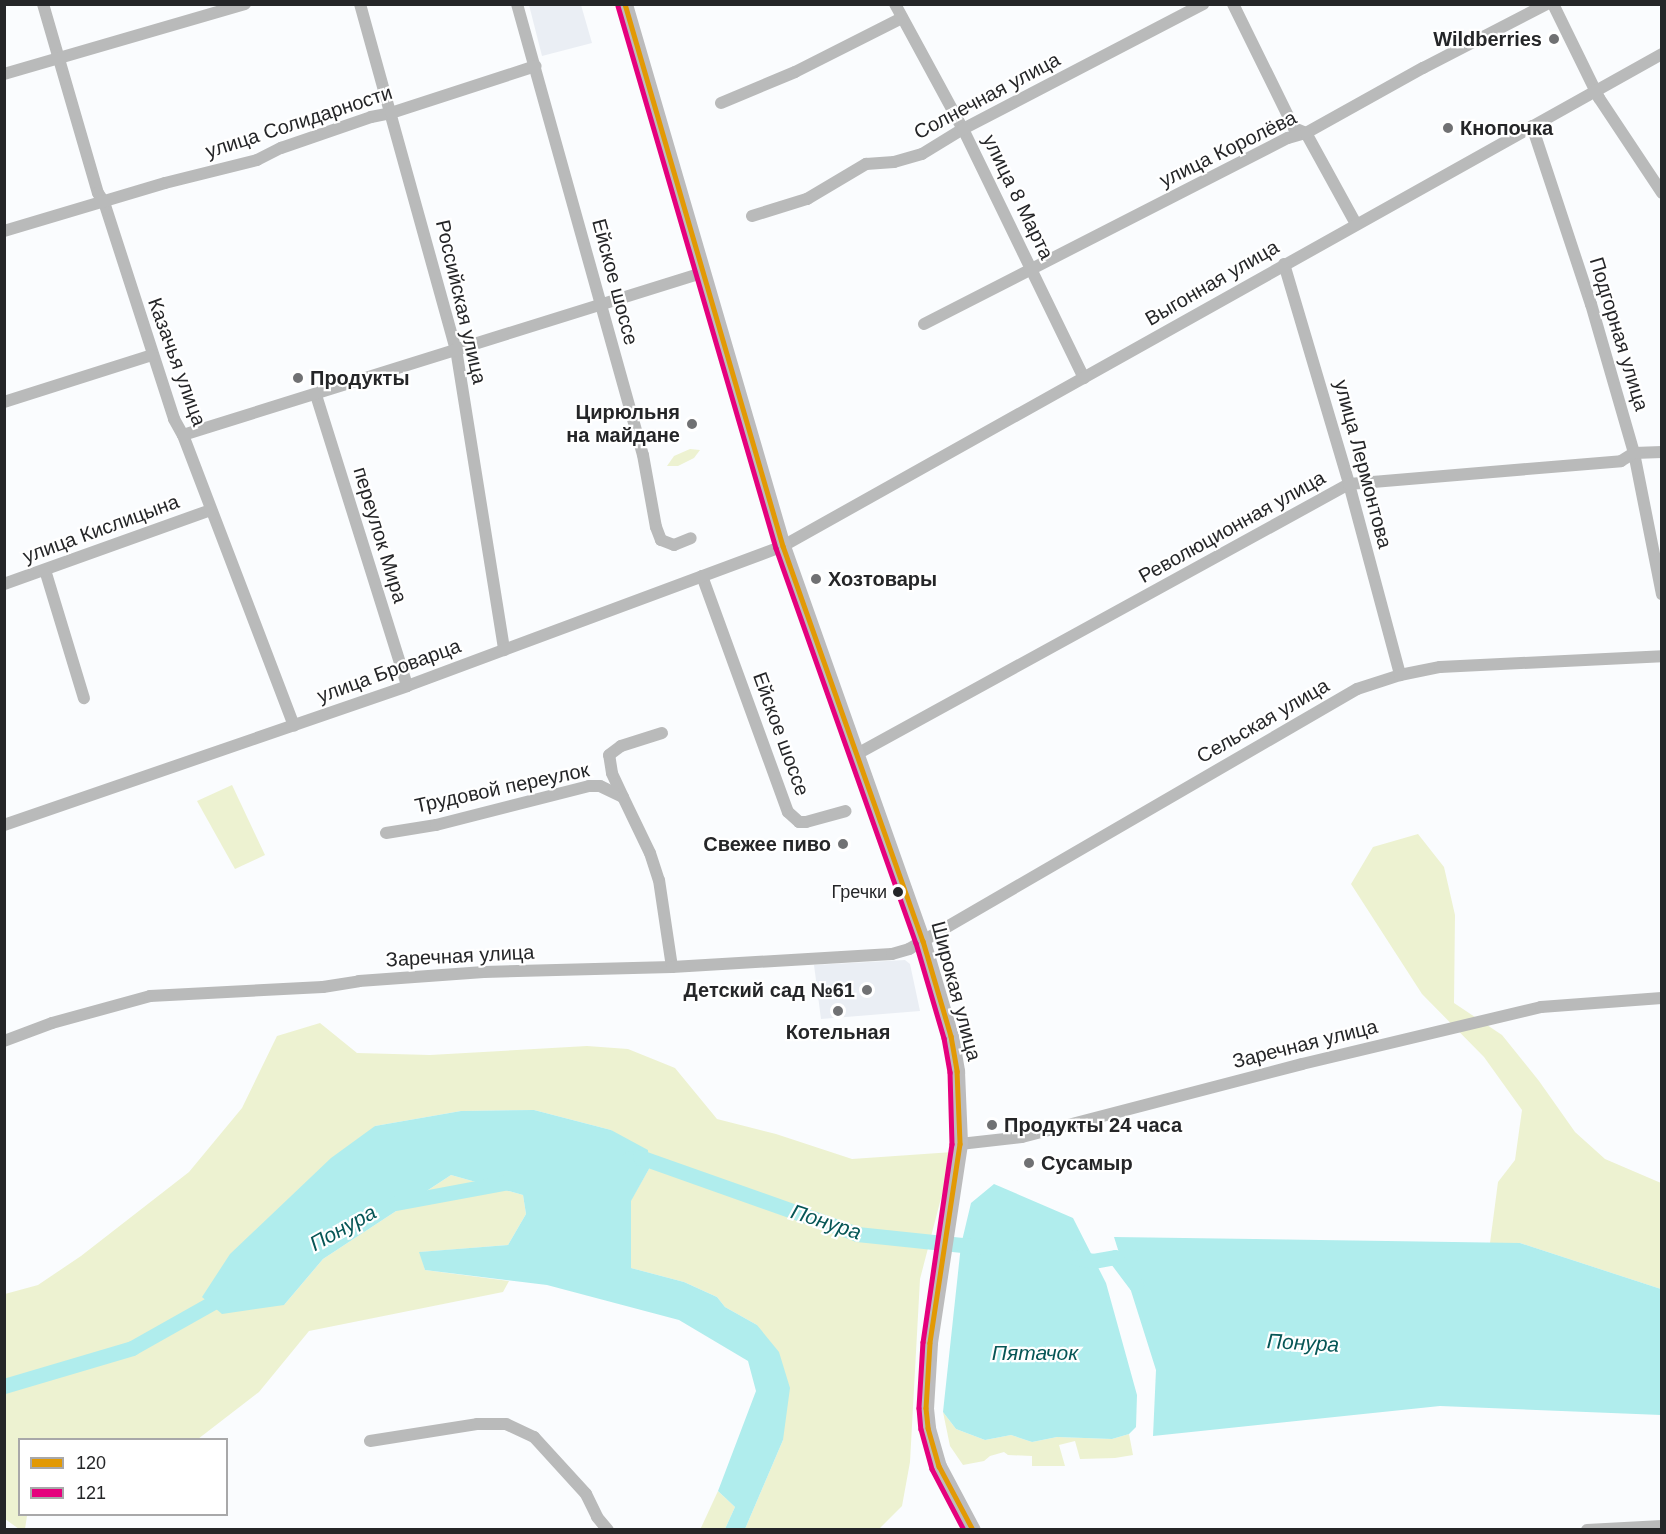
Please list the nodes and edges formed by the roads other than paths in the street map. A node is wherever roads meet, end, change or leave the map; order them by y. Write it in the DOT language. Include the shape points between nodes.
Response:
graph roads {
  1 [pos="43,4"];
  2 [pos="245,4"];
  3 [pos="360,4"];
  4 [pos="517,4"];
  5 [pos="625,4"];
  6 [pos="895,4"];
  7 [pos="1203,4"];
  8 [pos="1233,4"];
  9 [pos="1547,4"];
  10 [pos="1553,4"];
  11 [pos="902,18"];
  12 [pos="1662,54"];
  13 [pos="59,59"];
  14 [pos="536,66"];
  15 [pos="4,74"];
  16 [pos="1596,90"];
  17 [pos="722,103"];
  18 [pos="391,112"];
  19 [pos="1532,126"];
  20 [pos="963,129"];
  21 [pos="1306,133"];
  22 [pos="1662,194"];
  23 [pos="104,201"];
  24 [pos="752,216"];
  25 [pos="1356,224"];
  26 [pos="4,231"];
  27 [pos="1284,264"];
  28 [pos="1032,269"];
  29 [pos="702,273"];
  30 [pos="600,306"];
  31 [pos="924,324"];
  32 [pos="456,349"];
  33 [pos="152,355"];
  34 [pos="1084,378"];
  35 [pos="316,395"];
  36 [pos="4,402"];
  37 [pos="183,435"];
  38 [pos="1662,452"];
  39 [pos="1634,453"];
  40 [pos="1349,484"];
  41 [pos="211,510"];
  42 [pos="691,538"];
  43 [pos="783,546"];
  44 [pos="45,570"];
  45 [pos="702,576"];
  46 [pos="4,584"];
  47 [pos="1662,594"];
  48 [pos="504,650"];
  49 [pos="1662,656"];
  50 [pos="1400,675"];
  51 [pos="407,686"];
  52 [pos="84,698"];
  53 [pos="294,726"];
  54 [pos="662,733"];
  55 [pos="857,754"];
  56 [pos="623,797"];
  57 [pos="846,811"];
  58 [pos="4,825"];
  59 [pos="386,833"];
  60 [pos="923,941"];
  61 [pos="672,967"];
  62 [pos="1662,998"];
  63 [pos="4,1041"];
  64 [pos="960,1144"];
  65 [pos="370,1441"];
  66 [pos="1662,1526"];
  67 [pos="1636,1528"];
  68 [pos="608,1530"];
  69 [pos="973,1530"];
  70 [pos="1587,1530"];
  1 -- 13 [label="street, Казачья улица"];
  2 -- 13 [label="street"];
  3 -- 18 [label="street, Российская улица"];
  4 -- 14 [label="street, Ейское шоссе"];
  5 -- 29 [label="main road"];
  6 -- 11 [label="street, улица 8 Марта"];
  7 -- 20 [label="street, Солнечная улица"];
  8 -- 21 [label="street" via="1294,128"];
  9 -- 21 [label="street, улица Королёва"];
  10 -- 16 [label="street"];
  11 -- 17 [label="street" via="795,72"];
  11 -- 20 [label="street, улица 8 Марта"];
  12 -- 16 [label="street, Выгонная улица"];
  13 -- 15 [label="street"];
  13 -- 23 [label="street, Казачья улица" via="98,193"];
  14 -- 18 [label="street, улица Солидарности"];
  14 -- 30 [label="street, Ейское шоссе"];
  16 -- 19 [label="street, Выгонная улица"];
  16 -- 22 [label="street"];
  18 -- 23 [label="street, улица Солидарности" via="292,144 257,160"];
  18 -- 32 [label="street, Российская улица"];
  19 -- 25 [label="street, Выгонная улица"];
  19 -- 39 [label="street, Подгорная улица" via="1591,304"];
  20 -- 24 [label="street, Солнечная улица" via="922,154 866,164 807,199"];
  20 -- 28 [label="street, улица 8 Марта"];
  21 -- 25 [label="street"];
  21 -- 28 [label="street, улица Королёва" via="1288,138"];
  23 -- 26 [label="street, улица Солидарности"];
  23 -- 33 [label="street, Казачья улица"];
  25 -- 27 [label="street, Выгонная улица"];
  27 -- 34 [label="street, Выгонная улица"];
  27 -- 40 [label="street, улица Лермонтова"];
  28 -- 31 [label="street, улица Королёва"];
  28 -- 34 [label="street, улица 8 Марта"];
  29 -- 30 [label="street"];
  29 -- 43 [label="main road"];
  30 -- 32 [label="street"];
  30 -- 42 [label="street, Ейское шоссе" via="643,455 658,533 661,540 674,545"];
  32 -- 35 [label="street"];
  32 -- 48 [label="street, Российская улица"];
  33 -- 36 [label="street"];
  33 -- 37 [label="street, Казачья улица"];
  34 -- 43 [label="street, Выгонная улица"];
  35 -- 37 [label="street"];
  35 -- 51 [label="street, переулок Мира"];
  37 -- 41 [label="street, Казачья улица"];
  38 -- 39 [label="street, Революционная улица"];
  39 -- 40 [label="street, Революционная улица" via="1621,461"];
  39 -- 47 [label="street, Подгорная улица"];
  40 -- 50 [label="street, улица Лермонтова"];
  40 -- 55 [label="street, Революционная улица"];
  41 -- 44 [label="street, улица Кислицына"];
  41 -- 53 [label="street, Казачья улица"];
  43 -- 45 [label="street, улица Броварца"];
  43 -- 55 [label="main road, Широкая улица"];
  44 -- 46 [label="street, улица Кислицына"];
  44 -- 52 [label="street"];
  45 -- 48 [label="street, улица Броварца"];
  45 -- 57 [label="street, Ейское шоссе" via="788,812 799,822 806,822"];
  48 -- 51 [label="street, улица Броварца"];
  49 -- 50 [label="street, Сельская улица" via="1440,667"];
  50 -- 60 [label="street, Сельская улица" via="1357,689"];
  51 -- 53 [label="street, улица Броварца"];
  53 -- 58 [label="street, улица Броварца"];
  54 -- 56 [label="street, Трудовой переулок" via="621,746 609,755"];
  55 -- 60 [label="main road, Широкая улица"];
  56 -- 59 [label="street, Трудовой переулок" via="600,786 589,786 436,825"];
  56 -- 61 [label="street, Трудовой переулок" via="650,853 658,880"];
  60 -- 61 [label="street, Заречная улица" via="892,954"];
  60 -- 64 [label="main road, Широкая улица" via="951,1036 957,1071"];
  61 -- 63 [label="street, Заречная улица" via="484,972 323,987 150,996 52,1023"];
  62 -- 64 [label="street, Заречная улица" via="1542,1007 1030,1135"];
  64 -- 69 [label="main road, Широкая улица" via="925,1392 928,1428 939,1466"];
  65 -- 68 [label="street" via="477,1424 506,1424 534,1437 586,1494"];
  66 -- 67 [label="street"];
  67 -- 70 [label="street"];
}
